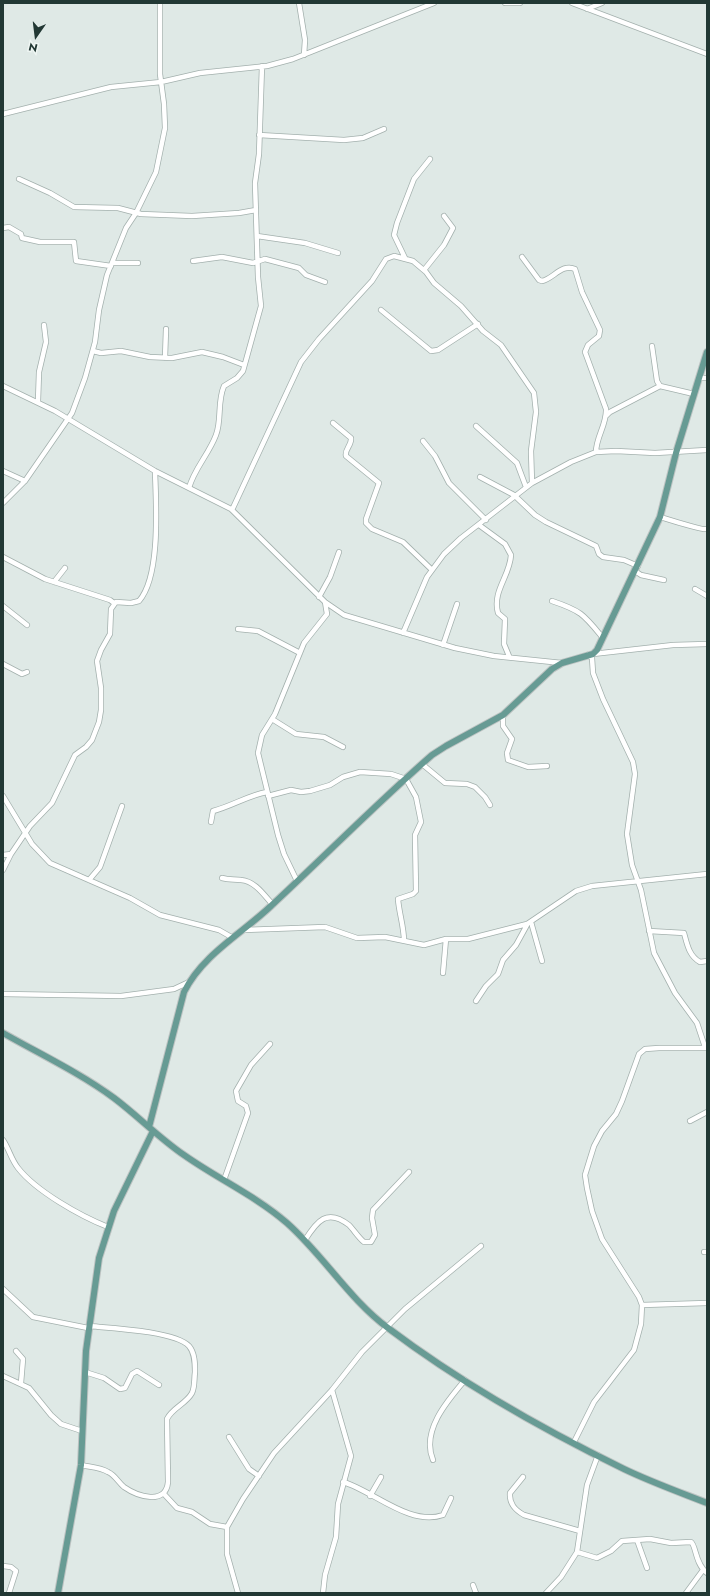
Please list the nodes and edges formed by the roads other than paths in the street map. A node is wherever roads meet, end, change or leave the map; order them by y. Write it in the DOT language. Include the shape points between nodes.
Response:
graph roads {
  1 [pos="160,3"];
  2 [pos="299,3"];
  3 [pos="434,3"];
  4 [pos="505,3"];
  5 [pos="520,3"];
  6 [pos="572,3"];
  7 [pos="602,3"];
  8 [pos="586,9"];
  9 [pos="707,54"];
  10 [pos="304,55"];
  11 [pos="262,66"];
  12 [pos="161,82"];
  13 [pos="3,114"];
  14 [pos="384,129"];
  15 [pos="259,134"];
  16 [pos="430,159"];
  17 [pos="19,179"];
  18 [pos="256,210"];
  19 [pos="136,213"];
  20 [pos="444,216"];
  21 [pos="3,228"];
  22 [pos="258,236"];
  23 [pos="338,253"];
  24 [pos="522,257"];
  25 [pos="405,258"];
  26 [pos="193,261"];
  27 [pos="257,261"];
  28 [pos="138,263"];
  29 [pos="111,264"];
  30 [pos="424,270"];
  31 [pos="325,282"];
  32 [pos="381,310"];
  33 [pos="478,324"];
  34 [pos="44,325"];
  35 [pos="166,329"];
  36 [pos="652,346"];
  37 [pos="93,352"];
  38 [pos="707,352"];
  39 [pos="165,358"];
  40 [pos="244,365"];
  41 [pos="700,378"];
  42 [pos="707,378"];
  43 [pos="3,386"];
  44 [pos="660,386"];
  45 [pos="694,394"];
  46 [pos="38,401"];
  47 [pos="605,418"];
  48 [pos="69,419"];
  49 [pos="333,423"];
  50 [pos="476,426"];
  51 [pos="423,441"];
  52 [pos="707,450"];
  53 [pos="596,452"];
  54 [pos="676,452"];
  55 [pos="3,471"];
  56 [pos="155,471"];
  57 [pos="480,477"];
  58 [pos="26,481"];
  59 [pos="532,483"];
  60 [pos="526,487"];
  61 [pos="189,488"];
  62 [pos="514,495"];
  63 [pos="3,504"];
  64 [pos="232,510"];
  65 [pos="660,517"];
  66 [pos="486,520"];
  67 [pos="478,525"];
  68 [pos="707,529"];
  69 [pos="339,552"];
  70 [pos="3,557"];
  71 [pos="65,568"];
  72 [pos="637,568"];
  73 [pos="431,569"];
  74 [pos="664,580"];
  75 [pos="54,582"];
  76 [pos="695,589"];
  77 [pos="707,596"];
  78 [pos="319,597"];
  79 [pos="552,601"];
  80 [pos="325,602"];
  81 [pos="114,603"];
  82 [pos="457,604"];
  83 [pos="3,606"];
  84 [pos="27,625"];
  85 [pos="238,629"];
  86 [pos="403,633"];
  87 [pos="603,638"];
  88 [pos="707,644"];
  89 [pos="443,645"];
  90 [pos="300,653"];
  91 [pos="591,654"];
  92 [pos="509,656"];
  93 [pos="3,664"];
  94 [pos="562,664"];
  95 [pos="28,672"];
  96 [pos="503,715"];
  97 [pos="272,719"];
  98 [pos="343,747"];
  99 [pos="422,764"];
  100 [pos="547,766"];
  101 [pos="406,779"];
  102 [pos="267,794"];
  103 [pos="3,796"];
  104 [pos="490,805"];
  105 [pos="122,806"];
  106 [pos="210,822"];
  107 [pos="26,834"];
  108 [pos="11,854"];
  109 [pos="3,855"];
  110 [pos="3,870"];
  111 [pos="707,874"];
  112 [pos="222,878"];
  113 [pos="89,880"];
  114 [pos="298,881"];
  115 [pos="638,882"];
  116 [pos="273,905"];
  117 [pos="529,923"];
  118 [pos="244,930"];
  119 [pos="650,931"];
  120 [pos="233,938"];
  121 [pos="446,939"];
  122 [pos="404,941"];
  123 [pos="542,961"];
  124 [pos="707,961"];
  125 [pos="443,973"];
  126 [pos="189,982"];
  127 [pos="3,994"];
  128 [pos="476,1001"];
  129 [pos="3,1033"];
  130 [pos="270,1044"];
  131 [pos="706,1048"];
  132 [pos="707,1112"];
  133 [pos="690,1122"];
  134 [pos="151,1129"];
  135 [pos="3,1140"];
  136 [pos="409,1172"];
  137 [pos="224,1180"];
  138 [pos="108,1227"];
  139 [pos="305,1240"];
  140 [pos="481,1246"];
  141 [pos="3,1290"];
  142 [pos="707,1303"];
  143 [pos="642,1305"];
  144 [pos="88,1327"];
  145 [pos="387,1328"];
  146 [pos="16,1351"];
  147 [pos="85,1372"];
  148 [pos="3,1376"];
  149 [pos="465,1380"];
  150 [pos="21,1383"];
  151 [pos="159,1385"];
  152 [pos="332,1390"];
  153 [pos="82,1430"];
  154 [pos="229,1437"];
  155 [pos="574,1442"];
  156 [pos="598,1455"];
  157 [pos="433,1460"];
  158 [pos="81,1465"];
  159 [pos="259,1476"];
  160 [pos="380,1477"];
  161 [pos="523,1478"];
  162 [pos="343,1482"];
  163 [pos="164,1494"];
  164 [pos="370,1496"];
  165 [pos="451,1498"];
  166 [pos="707,1503"];
  167 [pos="227,1527"];
  168 [pos="580,1531"];
  169 [pos="637,1540"];
  170 [pos="577,1552"];
  171 [pos="3,1566"];
  172 [pos="647,1568"];
  173 [pos="705,1572"];
  174 [pos="473,1585"];
  175 [pos="9,1593"];
  176 [pos="58,1593"];
  177 [pos="238,1593"];
  178 [pos="323,1593"];
  179 [pos="476,1593"];
  180 [pos="546,1593"];
  181 [pos="686,1593"];
  1 -- 12 [label="street"];
  2 -- 10 [label="street" via="305,40"];
  3 -- 10 [label="street"];
  4 -- 5 [label="street"];
  6 -- 8 [label="street"];
  7 -- 8 [label="street"];
  8 -- 9 [label="street"];
  10 -- 11 [label="street"];
  11 -- 12 [label="street" via="200,73"];
  11 -- 15 [label="street"];
  12 -- 13 [label="street" via="111,87"];
  12 -- 19 [label="street" via="165,118 163,141 156,172"];
  14 -- 15 [label="street" via="363,138 344,140"];
  15 -- 18 [label="street" via="255,183"];
  16 -- 25 [label="street" via="414,179 397,223 394,235"];
  17 -- 19 [label="street" via="74,207 118,208"];
  18 -- 19 [label="street" via="192,216"];
  18 -- 22 [label="street"];
  19 -- 29 [label="street" via="126,228"];
  20 -- 30 [label="street" via="453,228 444,245"];
  21 -- 29 [label="street" via="9,227 21,234 22,238 40,242 74,242 76,261"];
  22 -- 23 [label="street" via="305,242"];
  22 -- 27 [label="street"];
  24 -- 47 [label="street" via="542,281 568,267 575,269 582,292 600,330 599,336 588,345 585,352 606,409"];
  25 -- 30 [label="street"];
  25 -- 64 [label="street" via="394,256 386,259 372,281 301,362"];
  26 -- 27 [label="street" via="222,257 253,263"];
  27 -- 31 [label="street" via="266,259 299,268 306,275"];
  27 -- 40 [label="street" via="262,306"];
  28 -- 29 [label="street"];
  29 -- 37 [label="street" via="101,296"];
  30 -- 33 [label="street" via="434,283"];
  32 -- 33 [label="street" via="431,351 438,350"];
  33 -- 59 [label="street" via="501,345 534,393 536,412 531,450"];
  34 -- 46 [label="street" via="46,342 39,372"];
  35 -- 39 [label="street"];
  36 -- 44 [label="street"];
  37 -- 39 [label="street" via="121,351"];
  37 -- 48 [label="street"];
  38 -- 41 [label="main road"];
  39 -- 40 [label="street" via="180,358 194,352 202,352"];
  40 -- 61 [label="street" via="237,378 224,386 216,435"];
  41 -- 42 [label="street"];
  41 -- 45 [label="main road"];
  43 -- 46 [label="street"];
  44 -- 45 [label="street"];
  44 -- 47 [label="street" via="610,412"];
  45 -- 54 [label="main road"];
  46 -- 48 [label="street"];
  47 -- 53 [label="street" via="596,440"];
  48 -- 56 [label="street"];
  48 -- 58 [label="street"];
  49 -- 73 [label="street" via="351,438 352,441 345,452 346,456 380,483 366,523 372,529 403,542"];
  50 -- 60 [label="street" via="517,463"];
  51 -- 66 [label="street" via="435,456 449,483"];
  52 -- 54 [label="street"];
  53 -- 54 [label="street"];
  53 -- 59 [label="street"];
  54 -- 65 [label="main road"];
  55 -- 58 [label="street"];
  56 -- 61 [label="street"];
  56 -- 81 [label="street" via="156,526 147,589 144,596 135,603"];
  57 -- 62 [label="street"];
  58 -- 63 [label="street"];
  59 -- 60 [label="street"];
  60 -- 62 [label="street"];
  61 -- 64 [label="street"];
  62 -- 66 [label="street"];
  62 -- 72 [label="street" via="546,522 596,546 603,557 624,560"];
  64 -- 78 [label="street"];
  65 -- 68 [label="street" via="700,530"];
  65 -- 72 [label="main road"];
  66 -- 67 [label="street"];
  67 -- 73 [label="street" via="453,545"];
  67 -- 92 [label="street" via="505,544 511,555 496,604 498,613 505,619 504,644"];
  69 -- 78 [label="street"];
  70 -- 75 [label="street"];
  71 -- 75 [label="street"];
  72 -- 74 [label="street" via="641,575"];
  72 -- 87 [label="main road"];
  73 -- 86 [label="street"];
  75 -- 81 [label="street"];
  76 -- 77 [label="street"];
  78 -- 80 [label="street"];
  79 -- 87 [label="street" via="575,608 582,613"];
  80 -- 86 [label="street" via="351,618"];
  80 -- 90 [label="street" via="327,614 306,638"];
  81 -- 107 [label="street" via="111,609 110,634 97,661 101,688 99,722 90,743 72,760 52,803 30,826"];
  82 -- 89 [label="street"];
  83 -- 84 [label="street"];
  85 -- 90 [label="street" via="258,631"];
  86 -- 89 [label="street"];
  87 -- 91 [label="main road"];
  88 -- 91 [label="street"];
  89 -- 92 [label="street"];
  90 -- 97 [label="street"];
  91 -- 94 [label="main road"];
  91 -- 115 [label="street" via="593,673 602,699 633,762 635,774 627,834 632,865"];
  92 -- 94 [label="street"];
  93 -- 95 [label="street" via="22,674"];
  94 -- 96 [label="main road" via="552,669"];
  96 -- 99 [label="main road" via="446,746"];
  96 -- 100 [label="street" via="503,726 512,739 507,753 508,760 528,767"];
  97 -- 98 [label="street" via="296,734 324,737"];
  97 -- 102 [label="street" via="262,734 258,753"];
  99 -- 101 [label="main road"];
  99 -- 104 [label="street" via="445,783 467,784 475,788"];
  101 -- 102 [label="street" via="391,774 360,772 310,791 291,790"];
  101 -- 114 [label="main road"];
  101 -- 122 [label="street" via="416,797 421,822 415,834 416,891 398,898"];
  102 -- 106 [label="street" via="256,793 247,799 213,811"];
  102 -- 114 [label="street" via="284,854"];
  103 -- 107 [label="street"];
  105 -- 113 [label="street" via="100,867"];
  107 -- 108 [label="street"];
  107 -- 113 [label="street" via="48,861"];
  108 -- 109 [label="street"];
  108 -- 110 [label="street"];
  111 -- 115 [label="street"];
  112 -- 116 [label="street" via="250,882"];
  113 -- 120 [label="street" via="160,915 219,930"];
  114 -- 116 [label="main road"];
  115 -- 117 [label="street" via="584,888"];
  115 -- 119 [label="street"];
  116 -- 118 [label="main road"];
  117 -- 121 [label="street" via="474,938"];
  117 -- 123 [label="street"];
  117 -- 128 [label="street" via="504,960 498,974 488,983"];
  118 -- 120 [label="main road"];
  118 -- 122 [label="street" via="325,927 351,937 384,937"];
  119 -- 124 [label="street" via="684,933 693,956 700,962"];
  119 -- 131 [label="street" via="659,964 675,993 697,1023"];
  120 -- 126 [label="main road" via="219,949"];
  121 -- 122 [label="street" via="424,945"];
  121 -- 125 [label="street"];
  126 -- 127 [label="street" via="174,989 121,996"];
  126 -- 134 [label="main road" via="182,1000"];
  129 -- 134 [label="main road" via="90,1082 113,1097"];
  130 -- 137 [label="street" via="251,1065 236,1091 238,1101 246,1106 248,1113"];
  131 -- 143 [label="street" via="645,1049 639,1054 616,1114 602,1131 588,1162 586,1188 602,1239"];
  132 -- 133 [label="street"];
  134 -- 137 [label="main road" via="181,1153"];
  134 -- 138 [label="main road"];
  135 -- 138 [label="street" via="23,1174 60,1202"];
  136 -- 139 [label="street" via="373,1210 375,1235 371,1242 364,1242 348,1225 332,1217 319,1220"];
  137 -- 139 [label="main road" via="259,1201"];
  138 -- 144 [label="main road" via="99,1258"];
  139 -- 145 [label="main road" via="353,1296"];
  140 -- 145 [label="street" via="405,1309"];
  141 -- 144 [label="street" via="33,1317"];
  142 -- 143 [label="street"];
  143 -- 155 [label="street" via="641,1324 634,1350 594,1402"];
  144 -- 147 [label="main road"];
  144 -- 163 [label="street" via="160,1335 178,1339 190,1348 195,1363 194,1387 189,1397 166,1419 168,1488"];
  145 -- 149 [label="main road"];
  145 -- 152 [label="street" via="362,1352"];
  146 -- 150 [label="street" via="23,1359"];
  147 -- 151 [label="street" via="104,1378 120,1389 125,1388 132,1374 137,1371"];
  147 -- 153 [label="main road"];
  148 -- 150 [label="street"];
  149 -- 155 [label="main road" via="510,1408"];
  149 -- 157 [label="street" via="452,1395 431,1431 429,1448"];
  150 -- 153 [label="street" via="29,1388 61,1424"];
  152 -- 159 [label="street" via="286,1438"];
  152 -- 162 [label="street" via="350,1451"];
  153 -- 158 [label="main road"];
  154 -- 159 [label="street" via="249,1469"];
  155 -- 156 [label="main road"];
  156 -- 166 [label="main road" via="643,1478"];
  156 -- 168 [label="street" via="587,1485"];
  158 -- 163 [label="street" via="110,1472 124,1487 139,1494 156,1497"];
  158 -- 176 [label="main road"];
  159 -- 167 [label="street"];
  160 -- 164 [label="street"];
  161 -- 168 [label="street" via="510,1492 511,1502 517,1511"];
  162 -- 164 [label="street"];
  162 -- 178 [label="street" via="338,1504 336,1537 325,1575"];
  163 -- 167 [label="street" via="177,1508 192,1512 210,1524"];
  164 -- 165 [label="street" via="392,1507 431,1517 443,1515"];
  167 -- 177 [label="street" via="227,1554"];
  168 -- 170 [label="street"];
  169 -- 170 [label="street" via="619,1543 611,1551 597,1558"];
  169 -- 172 [label="street"];
  169 -- 173 [label="street" via="694,1543 698,1562"];
  170 -- 180 [label="street" via="561,1577"];
  171 -- 175 [label="street" via="16,1571"];
  173 -- 181 [label="street"];
  174 -- 179 [label="street"];
}
